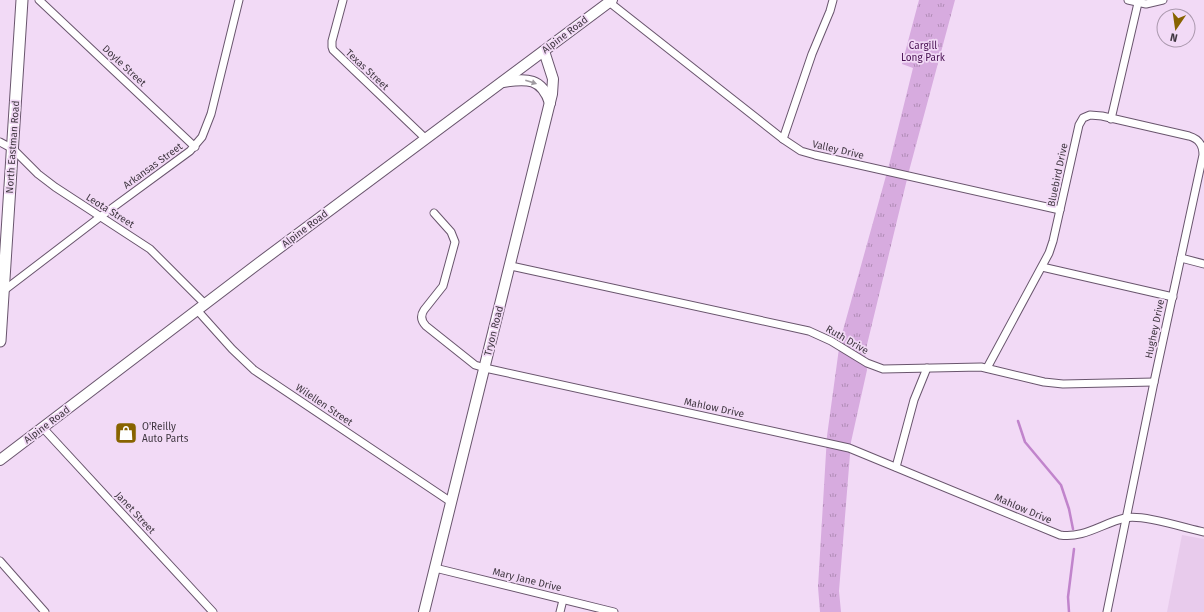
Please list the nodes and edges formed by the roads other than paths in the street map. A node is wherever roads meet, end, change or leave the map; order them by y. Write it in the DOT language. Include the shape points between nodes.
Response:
graph roads {
  1 [pos="22,0"];
  2 [pos="39,0"];
  3 [pos="238,0"];
  4 [pos="343,0"];
  5 [pos="833,0"];
  6 [pos="1128,0"];
  7 [pos="1163,0"];
  8 [pos="611,1"];
  9 [pos="1138,3"];
  10 [pos="544,51"];
  11 [pos="501,82"];
  12 [pos="550,103"];
  13 [pos="1111,118"];
  14 [pos="426,139"];
  15 [pos="783,139"];
  16 [pos="0,142"];
  17 [pos="195,147"];
  18 [pos="13,149"];
  19 [pos="1060,210"];
  20 [pos="434,212"];
  21 [pos="100,217"];
  22 [pos="1181,258"];
  23 [pos="1204,264"];
  24 [pos="510,266"];
  25 [pos="1042,268"];
  26 [pos="2,292"];
  27 [pos="1172,297"];
  28 [pos="201,307"];
  29 [pos="0,341"];
  30 [pos="485,368"];
  31 [pos="927,368"];
  32 [pos="986,368"];
  33 [pos="1154,382"];
  34 [pos="43,428"];
  35 [pos="0,460"];
  36 [pos="896,467"];
  37 [pos="451,502"];
  38 [pos="1126,518"];
  39 [pos="1204,532"];
  40 [pos="0,561"];
  41 [pos="435,568"];
  42 [pos="563,600"];
  43 [pos="45,612"];
  44 [pos="213,612"];
  45 [pos="424,612"];
  46 [pos="560,612"];
  47 [pos="614,612"];
  48 [pos="1107,612"];
  1 -- 18 [label="main road, North Eastman Road"];
  2 -- 17 [label="street, Doyle Street"];
  3 -- 17 [label="street, Arkansas Street" via="211,114"];
  4 -- 14 [label="street, Texas Street" via="332,44 334,52"];
  5 -- 15 [label="street"];
  6 -- 9 [label="street"];
  7 -- 9 [label="street" via="1150,4"];
  8 -- 10 [label="main road, Alpine Road"];
  8 -- 15 [label="street, Valley Drive"];
  9 -- 13 [label="street"];
  10 -- 11 [label="main road, Alpine Road"];
  10 -- 12 [label="main road, Tryon Road" via="553,79"];
  11 -- 12 [label="main road, one-way" via="517,79 537,83 543,88"];
  11 -- 14 [label="main road, Alpine Road"];
  12 -- 24 [label="main road, Tryon Road"];
  13 -- 19 [label="street, Bluebird Drive" via="1090,115 1081,120"];
  13 -- 22 [label="street, Hughey Drive" via="1189,136 1201,144 1203,155"];
  14 -- 28 [label="main road, Alpine Road"];
  15 -- 19 [label="street, Valley Drive" via="810,154"];
  16 -- 18 [label="street, Leota Street"];
  17 -- 21 [label="street, Arkansas Street"];
  18 -- 21 [label="street, Leota Street" via="47,182"];
  18 -- 26 [label="main road, North Eastman Road"];
  19 -- 25 [label="street, Bluebird Drive" via="1053,241"];
  20 -- 30 [label="street, Mahlow Drive" via="451,232 455,242 443,286 424,310 422,320 469,361"];
  21 -- 26 [label="street, Arkansas Street"];
  21 -- 28 [label="street, Leota Street" via="150,249"];
  22 -- 23 [label="street"];
  22 -- 27 [label="street, Hughey Drive"];
  24 -- 30 [label="main road, Tryon Road"];
  24 -- 31 [label="street, Ruth Drive" via="809,331 867,363 883,368"];
  25 -- 27 [label="street"];
  25 -- 32 [label="street, Bluebird Drive"];
  26 -- 29 [label="main road, North Eastman Road"];
  27 -- 33 [label="street, Hughey Drive"];
  28 -- 34 [label="main road, Alpine Road"];
  28 -- 37 [label="street, Wilellen Street" via="232,349 254,370"];
  30 -- 36 [label="street, Mahlow Drive" via="832,444"];
  30 -- 37 [label="main road, Tryon Road"];
  31 -- 32 [label="street, Ruth Drive"];
  31 -- 36 [label="street" via="914,400"];
  32 -- 33 [label="street, Ruth Drive" via="1053,383"];
  33 -- 38 [label="street, Hughey Drive"];
  34 -- 35 [label="main road, Alpine Road"];
  34 -- 44 [label="street, Janet Street"];
  36 -- 38 [label="street, Mahlow Drive" via="1060,535 1078,535"];
  37 -- 41 [label="main road, Tryon Road"];
  38 -- 39 [label="street" via="1151,520"];
  38 -- 48 [label="street, Hughey Drive"];
  40 -- 43 [label="street"];
  41 -- 42 [label="street, Mary Jane Drive"];
  41 -- 45 [label="main road, Tryon Road"];
  42 -- 46 [label="street"];
  42 -- 47 [label="street, Mary Jane Drive"];
}
